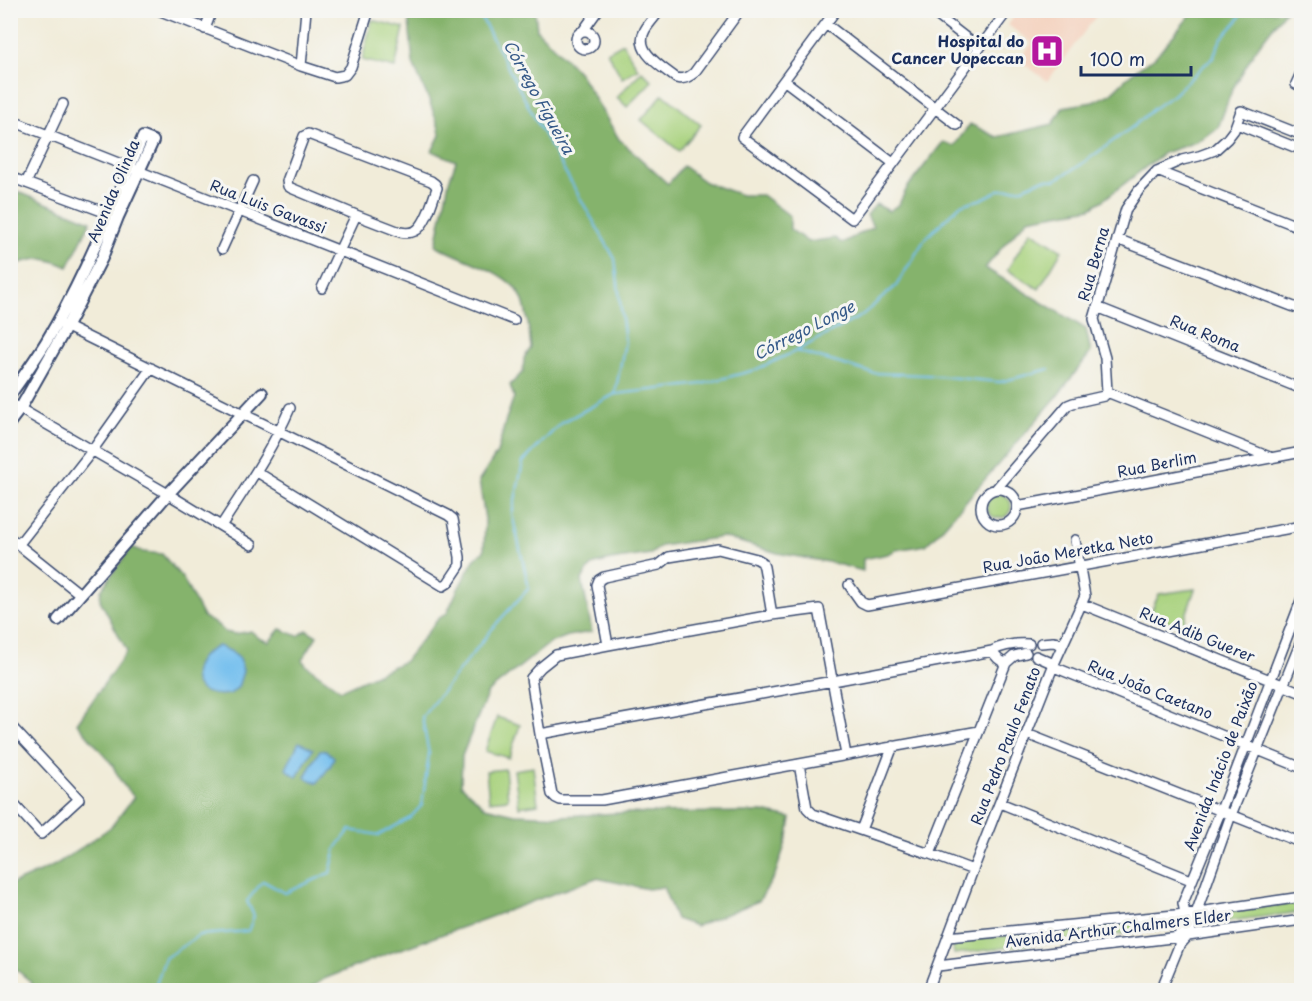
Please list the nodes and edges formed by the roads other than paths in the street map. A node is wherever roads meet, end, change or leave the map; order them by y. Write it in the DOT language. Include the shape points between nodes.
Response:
graph roads {
  1 [pos="158,10"];
  2 [pos="212,10"];
  3 [pos="306,10"];
  4 [pos="369,10"];
  5 [pos="598,10"];
  6 [pos="660,10"];
  7 [pos="740,10"];
  8 [pos="836,10"];
  9 [pos="930,10"];
  10 [pos="1008,10"];
  11 [pos="826,24"];
  12 [pos="205,29"];
  13 [pos="587,32"];
  14 [pos="979,48"];
  15 [pos="301,66"];
  16 [pos="1302,72"];
  17 [pos="785,81"];
  18 [pos="1299,86"];
  19 [pos="63,104"];
  20 [pos="934,108"];
  21 [pos="10,120"];
  22 [pos="1237,124"];
  23 [pos="957,125"];
  24 [pos="48,135"];
  25 [pos="1302,135"];
  26 [pos="1302,150"];
  27 [pos="892,163"];
  28 [pos="134,169"];
  29 [pos="1157,171"];
  30 [pos="10,177"];
  31 [pos="253,181"];
  32 [pos="26,183"];
  33 [pos="239,212"];
  34 [pos="356,215"];
  35 [pos="113,216"];
  36 [pos="1302,228"];
  37 [pos="1117,238"];
  38 [pos="222,249"];
  39 [pos="339,251"];
  40 [pos="322,288"];
  41 [pos="1096,307"];
  42 [pos="1302,310"];
  43 [pos="514,320"];
  44 [pos="62,324"];
  45 [pos="151,368"];
  46 [pos="1302,389"];
  47 [pos="1107,392"];
  48 [pos="262,393"];
  49 [pos="10,395"];
  50 [pos="15,406"];
  51 [pos="290,408"];
  52 [pos="242,414"];
  53 [pos="10,422"];
  54 [pos="280,432"];
  55 [pos="92,451"];
  56 [pos="1302,452"];
  57 [pos="1273,458"];
  58 [pos="256,472"];
  59 [pos="996,489"];
  60 [pos="168,494"];
  61 [pos="1017,506"];
  62 [pos="221,526"];
  63 [pos="1302,526"];
  64 [pos="10,538"];
  65 [pos="1075,540"];
  66 [pos="19,544"];
  67 [pos="252,545"];
  68 [pos="1080,566"];
  69 [pos="849,585"];
  70 [pos="80,594"];
  71 [pos="1302,598"];
  72 [pos="1082,604"];
  73 [pos="772,615"];
  74 [pos="1298,616"];
  75 [pos="58,620"];
  76 [pos="1302,639"];
  77 [pos="1041,643"];
  78 [pos="1063,644"];
  79 [pos="608,645"];
  80 [pos="992,651"];
  81 [pos="1036,656"];
  82 [pos="1006,663"];
  83 [pos="1054,666"];
  84 [pos="1270,680"];
  85 [pos="833,681"];
  86 [pos="1283,686"];
  87 [pos="1302,693"];
  88 [pos="10,725"];
  89 [pos="979,731"];
  90 [pos="540,734"];
  91 [pos="1027,734"];
  92 [pos="893,746"];
  93 [pos="1245,746"];
  94 [pos="1257,750"];
  95 [pos="846,755"];
  96 [pos="800,764"];
  97 [pos="1302,768"];
  98 [pos="10,800"];
  99 [pos="1000,803"];
  100 [pos="1221,810"];
  101 [pos="1231,815"];
  102 [pos="861,830"];
  103 [pos="1302,843"];
  104 [pos="930,854"];
  105 [pos="973,870"];
  106 [pos="1191,880"];
  107 [pos="1302,897"];
  108 [pos="1196,912"];
  109 [pos="1185,914"];
  110 [pos="1302,920"];
  111 [pos="948,937"];
  112 [pos="1182,939"];
  113 [pos="938,966"];
  114 [pos="928,990"];
  115 [pos="1161,990"];
  1 -- 12 [label="street"];
  2 -- 12 [label="street"];
  3 -- 15 [label="street"];
  4 -- 15 [label="street" via="345,75 335,77"];
  5 -- 13 [label="street"];
  6 -- 7 [label="street" via="643,33 644,48 681,80 694,73"];
  8 -- 11 [label="street"];
  9 -- 14 [label="street"];
  10 -- 14 [label="street"];
  11 -- 17 [label="street"];
  11 -- 20 [label="street"];
  12 -- 15 [label="street"];
  14 -- 20 [label="street"];
  16 -- 18 [label="street"];
  17 -- 27 [label="street"];
  17 -- 27 [label="street" via="742,136 852,219"];
  19 -- 24 [label="street"];
  20 -- 23 [label="street"];
  20 -- 27 [label="street"];
  21 -- 24 [label="street, Rua Luis Gavassi"];
  22 -- 25 [label="street" via="1241,111"];
  22 -- 26 [label="street"];
  22 -- 29 [label="street, Rua Berna" via="1215,150"];
  24 -- 28 [label="street, Rua Luis Gavassi"];
  24 -- 32 [label="street"];
  28 -- 33 [label="street, Rua Luis Gavassi"];
  28 -- 35 [label="street, Avenida Olinda"];
  29 -- 36 [label="street"];
  29 -- 37 [label="street, Rua Berna" via="1126,209"];
  30 -- 32 [label="street"];
  31 -- 33 [label="street"];
  32 -- 35 [label="street"];
  33 -- 38 [label="street"];
  33 -- 39 [label="street, Rua Luis Gavassi"];
  34 -- 34 [label="street" via="400,232 415,231 424,221 437,188 431,181 304,135 286,181 288,186"];
  34 -- 39 [label="street"];
  35 -- 44 [label="street, Avenida Olinda" via="102,258"];
  37 -- 41 [label="street, Rua Berna"];
  37 -- 42 [label="street"];
  39 -- 40 [label="street"];
  39 -- 43 [label="street, Rua Luis Gavassi"];
  41 -- 46 [label="street, Rua Roma"];
  41 -- 47 [label="street, Rua Berna" via="1094,319 1105,358"];
  44 -- 45 [label="street"];
  44 -- 49 [label="street, Avenida Olinda"];
  44 -- 50 [label="street, Avenida Olinda"];
  45 -- 52 [label="street"];
  45 -- 55 [label="street"];
  47 -- 57 [label="street"];
  47 -- 59 [label="street" via="1068,405"];
  48 -- 52 [label="street"];
  50 -- 53 [label="street, Avenida Olinda"];
  50 -- 55 [label="street"];
  51 -- 54 [label="street"];
  52 -- 54 [label="street"];
  52 -- 60 [label="street"];
  54 -- 58 [label="street"];
  54 -- 58 [label="street" via="453,519 460,557 448,584 443,586"];
  55 -- 60 [label="street"];
  55 -- 66 [label="street"];
  56 -- 57 [label="street, Rua Berlim"];
  57 -- 61 [label="street, Rua Berlim"];
  58 -- 62 [label="street"];
  59 -- 61 [label="street" via="1011,493"];
  59 -- 61 [label="street" via="982,500 985,518 996,524 1008,522"];
  60 -- 62 [label="street"];
  60 -- 70 [label="street"];
  62 -- 67 [label="street"];
  63 -- 68 [label="street, Rua João Meretka Neto"];
  64 -- 66 [label="street"];
  65 -- 68 [label="street, Rua Pedro Paulo Fenato"];
  66 -- 70 [label="street"];
  68 -- 69 [label="street, Rua João Meretka Neto" via="867,605"];
  68 -- 72 [label="street, Rua Pedro Paulo Fenato" via="1085,596"];
  70 -- 75 [label="street"];
  71 -- 74 [label="street, Avenida Inácio de Paixão"];
  72 -- 78 [label="street, Rua Pedro Paulo Fenato"];
  72 -- 84 [label="street, Rua Adib Guerer"];
  73 -- 79 [label="street"];
  73 -- 79 [label="street" via="764,567 757,559 718,549 669,557 659,565 599,580"];
  73 -- 85 [label="street" via="819,609"];
  74 -- 84 [label="street, Avenida Inácio de Paixão"];
  76 -- 86 [label="street, Avenida Inácio de Paixão"];
  77 -- 78 [label="street"];
  78 -- 83 [label="street, Rua Pedro Paulo Fenato"];
  79 -- 90 [label="street" via="556,656 531,678"];
  80 -- 82 [label="street"];
  80 -- 82 [label="street" via="1000,647 1024,648"];
  80 -- 85 [label="street"];
  81 -- 83 [label="street, Rua João Caetano"];
  82 -- 89 [label="street"];
  83 -- 91 [label="street, Rua Pedro Paulo Fenato"];
  83 -- 93 [label="street, Rua João Caetano"];
  84 -- 86 [label="street, Rua Adib Guerer"];
  84 -- 93 [label="street, Avenida Inácio de Paixão"];
  85 -- 90 [label="street"];
  85 -- 95 [label="street"];
  86 -- 87 [label="street, Rua Adib Guerer"];
  86 -- 94 [label="street, Avenida Inácio de Paixão"];
  88 -- 98 [label="street" via="79,799 41,834"];
  89 -- 92 [label="street"];
  89 -- 104 [label="street"];
  90 -- 96 [label="street" via="552,794 560,800 602,800"];
  91 -- 99 [label="street, Rua Pedro Paulo Fenato"];
  91 -- 100 [label="street"];
  92 -- 95 [label="street"];
  92 -- 102 [label="street"];
  93 -- 94 [label="street, Rua João Caetano"];
  93 -- 100 [label="street, Avenida Inácio de Paixão"];
  94 -- 97 [label="street, Rua João Caetano"];
  94 -- 101 [label="street, Avenida Inácio de Paixão"];
  95 -- 96 [label="street"];
  96 -- 102 [label="street" via="807,808 813,814"];
  99 -- 105 [label="street, Rua Pedro Paulo Fenato"];
  99 -- 106 [label="street"];
  100 -- 101 [label="street"];
  100 -- 106 [label="street, Avenida Inácio de Paixão"];
  101 -- 103 [label="street"];
  101 -- 108 [label="street, Avenida Inácio de Paixão"];
  102 -- 104 [label="street"];
  104 -- 105 [label="street"];
  105 -- 111 [label="street, Rua Pedro Paulo Fenato"];
  106 -- 109 [label="street, Avenida Inácio de Paixão" via="1183,903"];
  107 -- 108 [label="street, Avenida Arthur Chalmers Elder"];
  108 -- 109 [label="street, Avenida Arthur Chalmers Elder"];
  108 -- 112 [label="street, Avenida Inácio de Paixão"];
  109 -- 111 [label="street, Avenida Arthur Chalmers Elder"];
  109 -- 112 [label="street, Avenida Inácio de Paixão"];
  110 -- 112 [label="street, Avenida Arthur Chalmers Elder"];
  111 -- 113 [label="street, Rua Pedro Paulo Fenato"];
  112 -- 113 [label="street, Avenida Arthur Chalmers Elder"];
  112 -- 115 [label="street, Avenida Inácio de Paixão"];
  113 -- 114 [label="street, Rua Pedro Paulo Fenato"];
}
